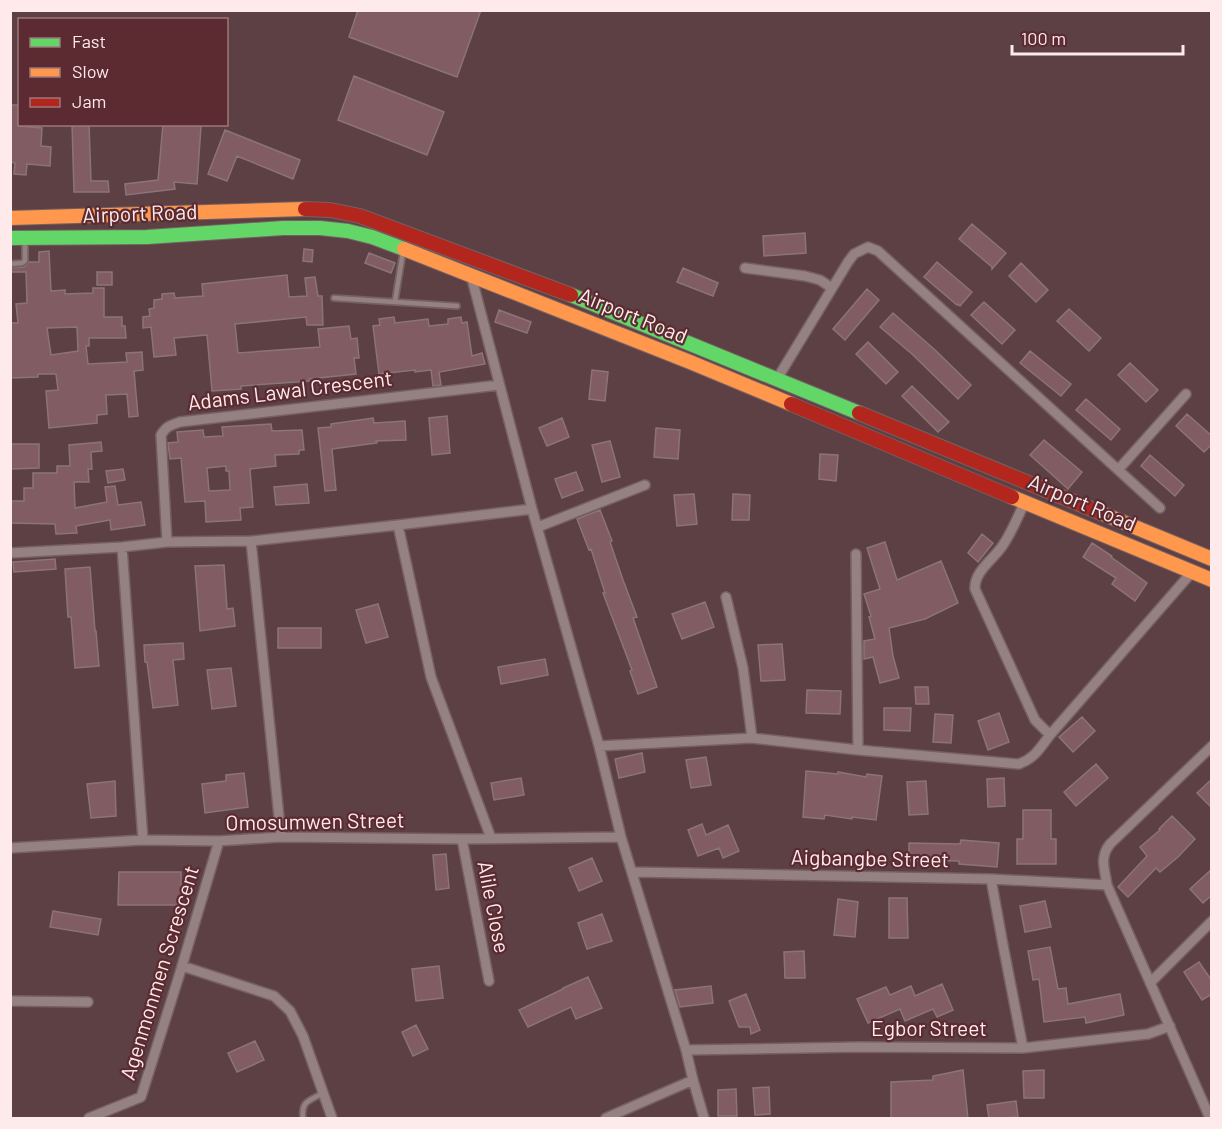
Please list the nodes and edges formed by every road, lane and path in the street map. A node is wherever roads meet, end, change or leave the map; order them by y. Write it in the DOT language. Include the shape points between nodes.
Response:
graph roads {
  1 [pos="10,218"];
  2 [pos="18,238"];
  3 [pos="403,249"];
  4 [pos="10,264"];
  5 [pos="745,268"];
  6 [pos="471,275"];
  7 [pos="832,288"];
  8 [pos="334,298"];
  9 [pos="395,301"];
  10 [pos="458,306"];
  11 [pos="697,346"];
  12 [pos="690,362"];
  13 [pos="777,379"];
  14 [pos="499,385"];
  15 [pos="1186,394"];
  16 [pos="1118,470"];
  17 [pos="645,485"];
  18 [pos="1025,502"];
  19 [pos="1160,508"];
  20 [pos="532,509"];
  21 [pos="398,525"];
  22 [pos="538,527"];
  23 [pos="251,541"];
  24 [pos="167,542"];
  25 [pos="122,547"];
  26 [pos="10,553"];
  27 [pos="856,554"];
  28 [pos="1212,559"];
  29 [pos="1192,572"];
  30 [pos="1212,580"];
  31 [pos="726,597"];
  32 [pos="1050,735"];
  33 [pos="752,738"];
  34 [pos="599,746"];
  35 [pos="1212,746"];
  36 [pos="858,750"];
  37 [pos="281,837"];
  38 [pos="621,837"];
  39 [pos="491,838"];
  40 [pos="462,839"];
  41 [pos="143,840"];
  42 [pos="219,841"];
  43 [pos="10,848"];
  44 [pos="632,872"];
  45 [pos="991,879"];
  46 [pos="1107,885"];
  47 [pos="1212,921"];
  48 [pos="182,966"];
  49 [pos="489,981"];
  50 [pos="1150,983"];
  51 [pos="10,1000"];
  52 [pos="88,1002"];
  53 [pos="1170,1026"];
  54 [pos="1023,1048"];
  55 [pos="686,1050"];
  56 [pos="693,1080"];
  57 [pos="323,1093"];
  58 [pos="89,1119"];
  59 [pos="303,1119"];
  60 [pos="332,1119"];
  61 [pos="606,1119"];
  62 [pos="704,1119"];
  63 [pos="1210,1119"];
  1 -- 11 [label="main road, Airport Road" via="330,210 395,228"];
  2 -- 3 [label="main road, Airport Road" via="147,237 320,228 372,237"];
  2 -- 4 [label="lane" via="25,261"];
  3 -- 6 [label="main road, Airport Road"];
  3 -- 9 [label="lane"];
  5 -- 7 [label="street" via="805,276"];
  6 -- 12 [label="main road, Airport Road"];
  6 -- 14 [label="street"];
  7 -- 13 [label="street"];
  7 -- 16 [label="street" via="854,254 868,247 878,251"];
  8 -- 9 [label="lane"];
  9 -- 10 [label="lane"];
  11 -- 12 [label="main road"];
  11 -- 13 [label="main road, Airport Road"];
  12 -- 18 [label="main road, Airport Road"];
  13 -- 28 [label="main road, Airport Road"];
  14 -- 20 [label="street"];
  14 -- 24 [label="street, Adams Lawal Crescent" via="169,425 161,435"];
  15 -- 16 [label="street"];
  16 -- 19 [label="street"];
  17 -- 22 [label="street"];
  18 -- 29 [label="main road, Airport Road"];
  18 -- 32 [label="street" via="1003,546 978,575 975,589 1035,720"];
  20 -- 21 [label="street"];
  20 -- 22 [label="street"];
  21 -- 23 [label="street"];
  21 -- 39 [label="street" via="432,677"];
  22 -- 34 [label="street"];
  23 -- 24 [label="street"];
  23 -- 37 [label="street"];
  24 -- 25 [label="street"];
  25 -- 26 [label="street"];
  25 -- 41 [label="street"];
  27 -- 36 [label="street"];
  29 -- 30 [label="main road, Airport Road"];
  29 -- 32 [label="street"];
  31 -- 33 [label="street" via="743,668"];
  32 -- 36 [label="street" via="1034,756 1018,764"];
  33 -- 34 [label="street"];
  33 -- 36 [label="street"];
  34 -- 38 [label="street"];
  35 -- 46 [label="street" via="1106,850 1103,859"];
  37 -- 40 [label="street, Omosumwen Street"];
  37 -- 42 [label="street, Omosumwen Street"];
  38 -- 39 [label="street, Omosumwen Street"];
  38 -- 44 [label="street"];
  39 -- 40 [label="street, Omosumwen Street"];
  40 -- 49 [label="street, Alile Close"];
  41 -- 42 [label="street, Omosumwen Street"];
  41 -- 43 [label="street, Omosumwen Street"];
  42 -- 48 [label="street, Agenmonmen Screscent"];
  44 -- 45 [label="street, Aigbangbe Street"];
  44 -- 55 [label="street"];
  45 -- 46 [label="street, Aigbangbe Street"];
  45 -- 54 [label="street"];
  46 -- 50 [label="street"];
  47 -- 50 [label="street"];
  48 -- 57 [label="street" via="274,996 290,1011 303,1036"];
  48 -- 58 [label="street, Agenmonmen Screscent" via="141,1097"];
  50 -- 53 [label="street"];
  51 -- 52 [label="street"];
  53 -- 54 [label="street, Egbor Street" via="1148,1034"];
  53 -- 63 [label="street"];
  54 -- 55 [label="street, Egbor Street"];
  55 -- 56 [label="street"];
  56 -- 61 [label="street"];
  56 -- 62 [label="street"];
  57 -- 59 [label="lane" via="304,1103"];
  57 -- 60 [label="street"];
}
